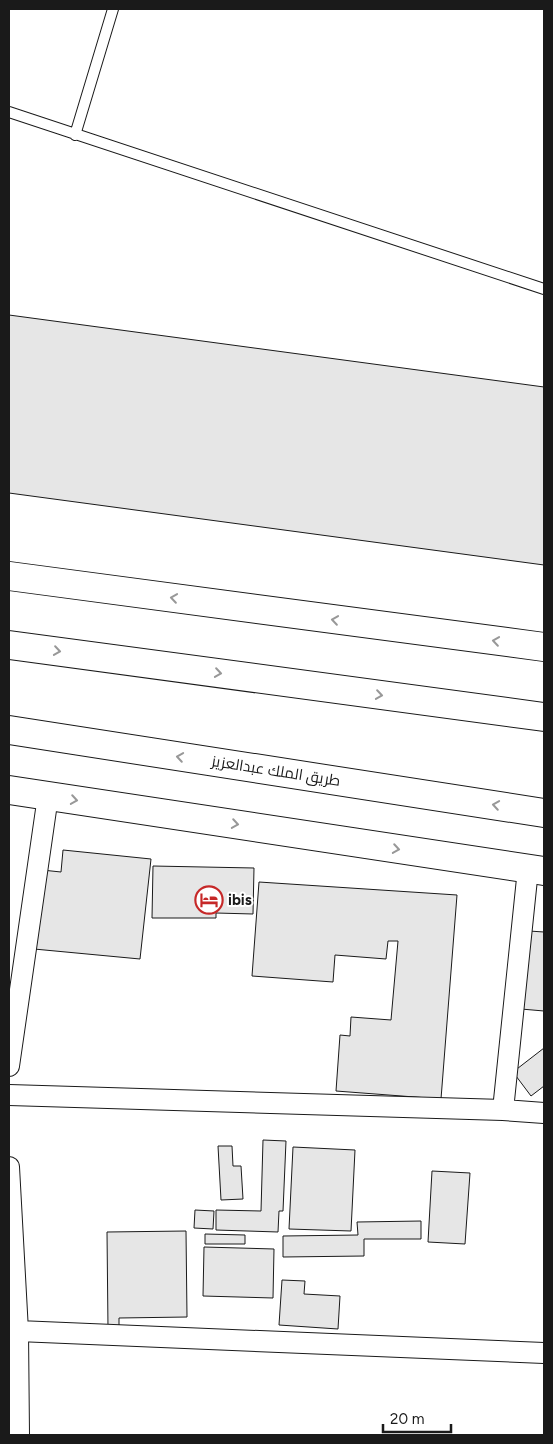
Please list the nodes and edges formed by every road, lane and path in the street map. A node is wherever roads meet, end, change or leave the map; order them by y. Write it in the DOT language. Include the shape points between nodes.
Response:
graph roads {
  1 [pos="113,9"];
  2 [pos="9,112"];
  3 [pos="75,135"];
  4 [pos="544,290"];
  5 [pos="9,576"];
  6 [pos="9,645"];
  7 [pos="544,647"];
  8 [pos="544,717"];
  9 [pos="9,730"];
  10 [pos="9,790"];
  11 [pos="48,796"];
  12 [pos="544,813"];
  13 [pos="536,870"];
  14 [pos="9,1066"];
  15 [pos="9,1096"];
  16 [pos="503,1110"];
  17 [pos="544,1113"];
  18 [pos="9,1167"];
  19 [pos="18,1331"];
  20 [pos="544,1353"];
  21 [pos="19,1435"];
  1 -- 3 [label="lane"];
  2 -- 3 [label="lane"];
  3 -- 4 [label="lane"];
  7 -- 5 [label="main road, one-way"];
  6 -- 8 [label="main road, one-way"];
  12 -- 9 [label="main road, طريق الملك عبدالعزيز, one-way"];
  10 -- 11 [label="main road"];
  11 -- 13 [label="main road, one-way"];
  11 -- 14 [label="street"];
  13 -- 16 [label="street"];
  15 -- 16 [label="street"];
  16 -- 17 [label="street"];
  18 -- 19 [label="street"];
  19 -- 20 [label="street"];
  19 -- 21 [label="street"];
}
